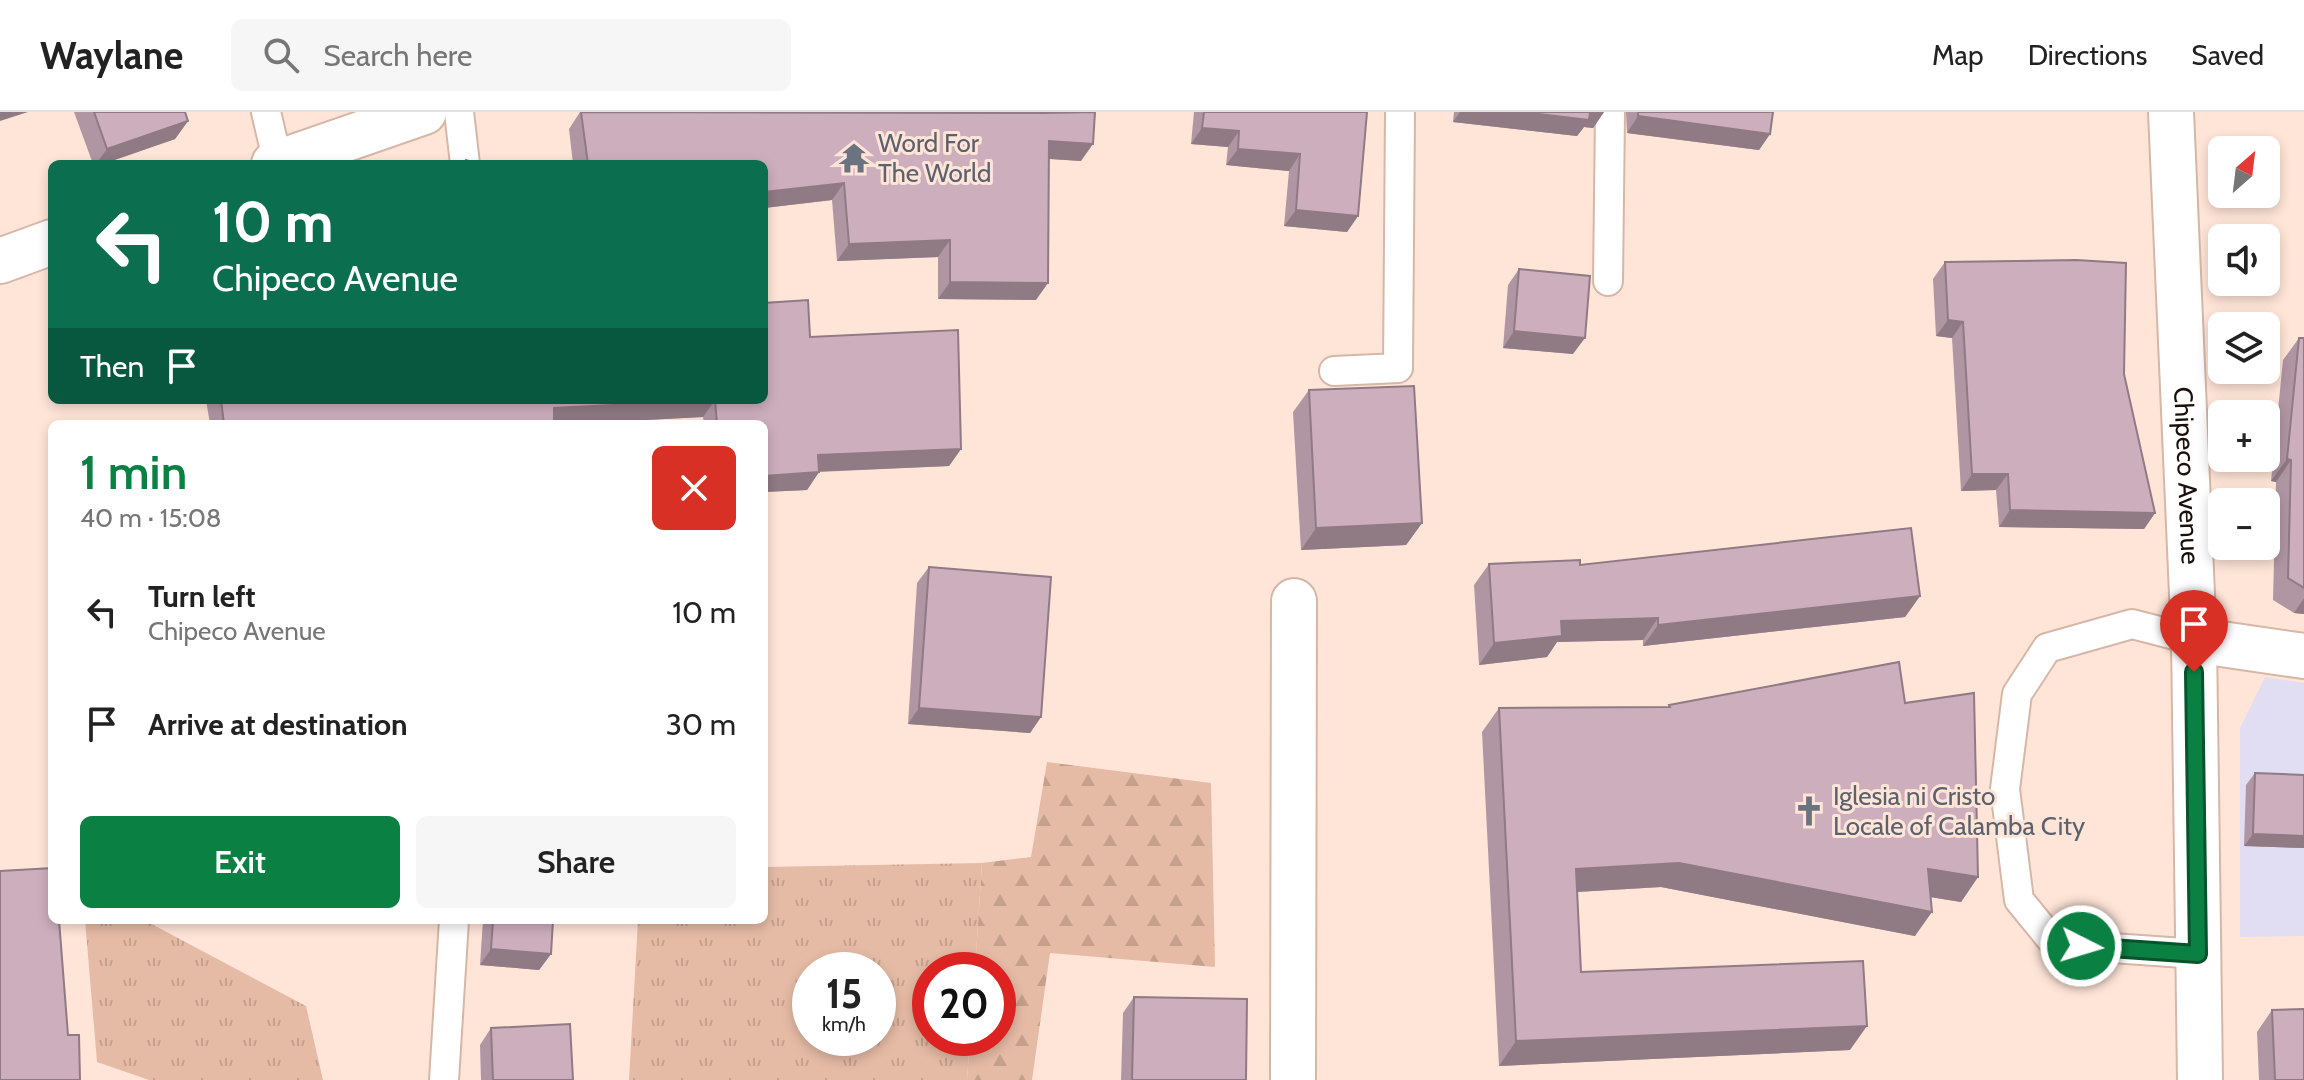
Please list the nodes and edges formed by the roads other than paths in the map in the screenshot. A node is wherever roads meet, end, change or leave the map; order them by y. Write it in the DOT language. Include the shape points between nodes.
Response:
graph roads {
  1 [pos="266,112"];
  2 [pos="424,112"];
  3 [pos="459,112"];
  4 [pos="1400,112"];
  5 [pos="1610,112"];
  6 [pos="2171,112"];
  7 [pos="275,160"];
  8 [pos="285,160"];
  9 [pos="465,160"];
  10 [pos="48,243"];
  11 [pos="0,261"];
  12 [pos="1608,281"];
  13 [pos="1334,371"];
  14 [pos="1294,601"];
  15 [pos="2194,640"];
  16 [pos="2304,656"];
  17 [pos="454,924"];
  18 [pos="2198,954"];
  19 [pos="444,1080"];
  20 [pos="1293,1080"];
  21 [pos="2200,1080"];
  1 -- 7 [label="lane"];
  2 -- 8 [label="main road"];
  3 -- 9 [label="lane"];
  4 -- 13 [label="lane" via="1398,368"];
  5 -- 12 [label="lane"];
  6 -- 15 [label="main road, Chipeco Avenue"];
  10 -- 11 [label="main road"];
  14 -- 20 [label="main road"];
  15 -- 16 [label="main road"];
  15 -- 18 [label="main road, Chipeco Avenue"];
  15 -- 18 [label="lane" via="2132,624 2047,648 2017,694 2005,789 2019,900 2055,944"];
  17 -- 19 [label="lane"];
  18 -- 21 [label="main road, Chipeco Avenue"];
}
